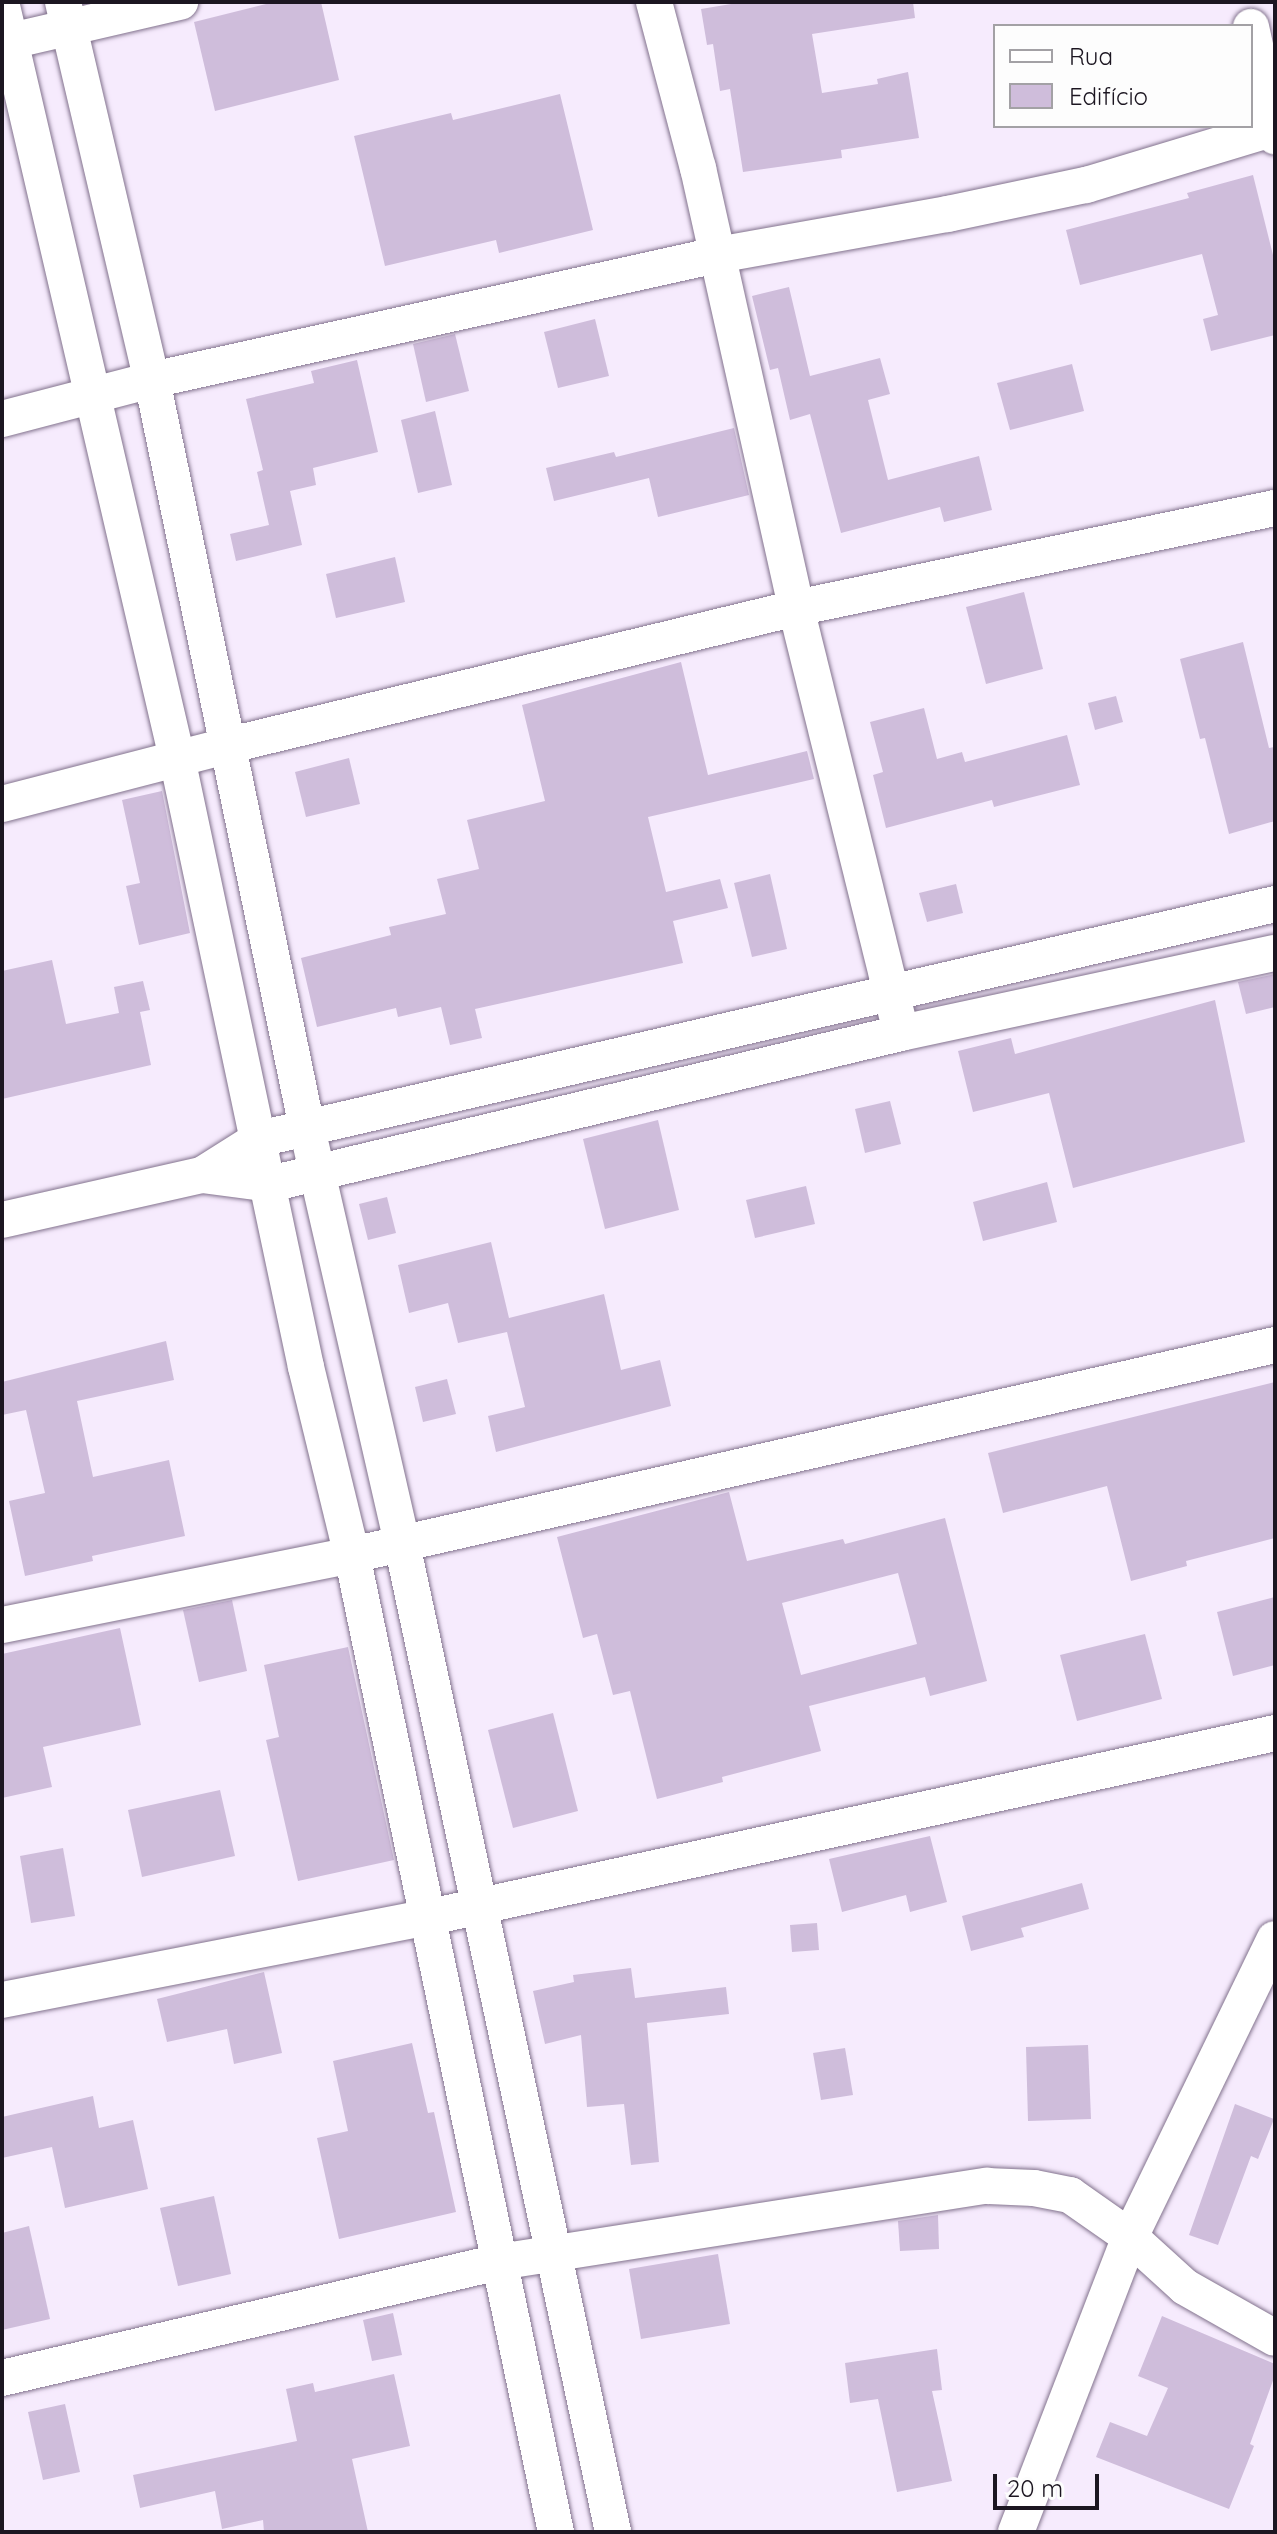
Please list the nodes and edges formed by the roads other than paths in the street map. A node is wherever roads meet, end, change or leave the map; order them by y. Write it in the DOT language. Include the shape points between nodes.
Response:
graph roads {
  1 [pos="180,2"];
  2 [pos="654,2"];
  3 [pos="1245,2"];
  4 [pos="2,6"];
  5 [pos="66,15"];
  6 [pos="1250,24"];
  7 [pos="1253,36"];
  8 [pos="6,42"];
  9 [pos="1274,131"];
  10 [pos="717,255"];
  11 [pos="152,380"];
  12 [pos="93,395"];
  13 [pos="2,419"];
  14 [pos="1275,508"];
  15 [pos="796,608"];
  16 [pos="226,746"];
  17 [pos="177,758"];
  18 [pos="2,804"];
  19 [pos="1275,904"];
  20 [pos="1275,953"];
  21 [pos="891,993"];
  22 [pos="901,1033"];
  23 [pos="307,1128"];
  24 [pos="259,1139"];
  25 [pos="317,1170"];
  26 [pos="202,1175"];
  27 [pos="270,1184"];
  28 [pos="2,1220"];
  29 [pos="1275,1345"];
  30 [pos="402,1544"];
  31 [pos="352,1555"];
  32 [pos="2,1625"];
  33 [pos="1275,1733"];
  34 [pos="478,1904"];
  35 [pos="430,1917"];
  36 [pos="1274,1942"];
  37 [pos="2,2000"];
  38 [pos="1130,2237"];
  39 [pos="555,2252"];
  40 [pos="499,2262"];
  41 [pos="1275,2338"];
  42 [pos="2,2378"];
  43 [pos="556,2532"];
  44 [pos="613,2532"];
  45 [pos="1016,2532"];
  1 -- 5 [label="street"];
  2 -- 10 [label="street"];
  3 -- 6 [label="street"];
  4 -- 8 [label="street"];
  5 -- 8 [label="street"];
  5 -- 11 [label="street"];
  7 -- 9 [label="street"];
  8 -- 12 [label="street"];
  9 -- 10 [label="street" via="1086,185"];
  10 -- 11 [label="street"];
  10 -- 15 [label="street"];
  11 -- 12 [label="street"];
  11 -- 16 [label="street"];
  12 -- 13 [label="street"];
  12 -- 17 [label="street"];
  14 -- 15 [label="street"];
  15 -- 16 [label="street"];
  15 -- 21 [label="street"];
  16 -- 17 [label="street"];
  16 -- 23 [label="street"];
  17 -- 18 [label="street"];
  17 -- 24 [label="street"];
  19 -- 21 [label="street"];
  20 -- 22 [label="street"];
  21 -- 22 [label="street"];
  21 -- 23 [label="street"];
  22 -- 25 [label="street"];
  23 -- 24 [label="street"];
  23 -- 25 [label="street"];
  24 -- 26 [label="street"];
  24 -- 27 [label="street"];
  25 -- 27 [label="street"];
  25 -- 30 [label="street"];
  26 -- 27 [label="street"];
  26 -- 28 [label="street"];
  27 -- 31 [label="street" via="306,1367"];
  29 -- 30 [label="street"];
  30 -- 31 [label="street"];
  30 -- 34 [label="street"];
  31 -- 32 [label="street"];
  31 -- 35 [label="street"];
  33 -- 34 [label="street"];
  34 -- 35 [label="street"];
  34 -- 39 [label="street"];
  35 -- 37 [label="street"];
  35 -- 40 [label="street"];
  36 -- 38 [label="street"];
  38 -- 39 [label="street" via="1070,2195 987,2186"];
  38 -- 41 [label="street" via="1185,2287"];
  38 -- 45 [label="street"];
  39 -- 40 [label="street"];
  39 -- 44 [label="street"];
  40 -- 42 [label="street"];
  40 -- 43 [label="street"];
}
